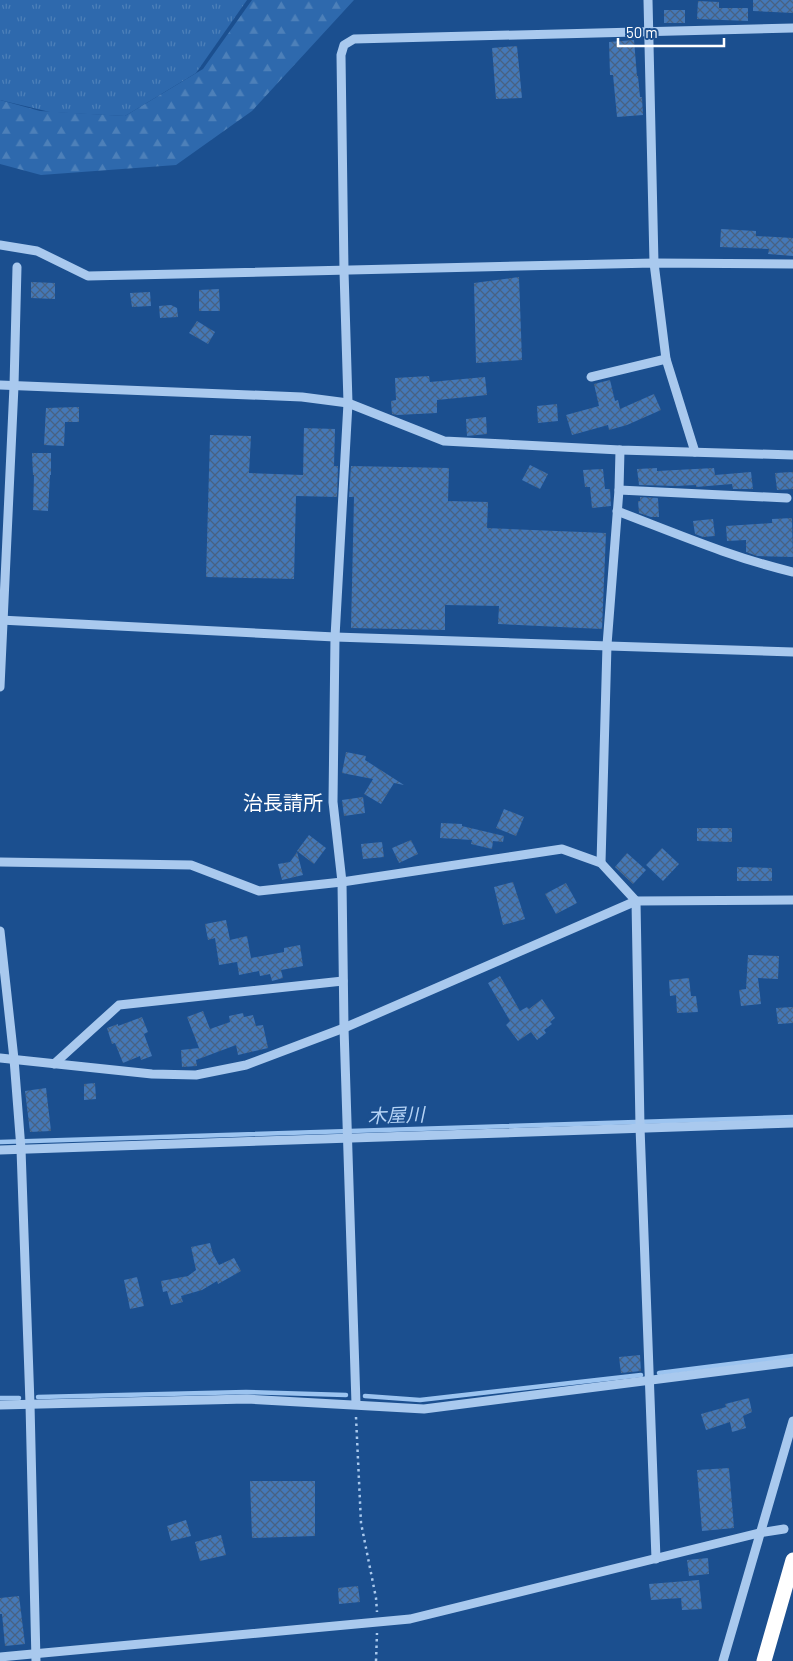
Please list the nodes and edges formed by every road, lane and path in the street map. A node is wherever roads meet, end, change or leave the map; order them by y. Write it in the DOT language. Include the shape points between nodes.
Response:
graph roads {
  1 [pos="648,0"];
  2 [pos="793,28"];
  3 [pos="649,32"];
  4 [pos="0,245"];
  5 [pos="654,263"];
  6 [pos="793,264"];
  7 [pos="17,267"];
  8 [pos="344,271"];
  9 [pos="666,359"];
  10 [pos="591,377"];
  11 [pos="0,386"];
  12 [pos="14,386"];
  13 [pos="348,404"];
  14 [pos="620,450"];
  15 [pos="695,452"];
  16 [pos="793,456"];
  17 [pos="620,490"];
  18 [pos="787,498"];
  19 [pos="617,511"];
  20 [pos="793,572"];
  21 [pos="1,620"];
  22 [pos="336,637"];
  23 [pos="607,645"];
  24 [pos="793,652"];
  25 [pos="0,687"];
  26 [pos="0,862"];
  27 [pos="601,863"];
  28 [pos="342,882"];
  29 [pos="793,900"];
  30 [pos="636,902"];
  31 [pos="0,931"];
  32 [pos="343,981"];
  33 [pos="344,1028"];
  34 [pos="0,1058"];
  35 [pos="14,1059"];
  36 [pos="54,1064"];
  37 [pos="793,1124"];
  38 [pos="640,1125"];
  39 [pos="347,1135"];
  40 [pos="20,1144"];
  41 [pos="0,1150"];
  42 [pos="793,1362"];
  43 [pos="650,1380"];
  44 [pos="30,1404"];
  45 [pos="356,1404"];
  46 [pos="0,1405"];
  47 [pos="793,1421"];
  48 [pos="784,1529"];
  49 [pos="760,1533"];
  50 [pos="656,1559"];
  51 [pos="793,1560"];
  52 [pos="378,1622"];
  53 [pos="0,1657"];
  54 [pos="35,1658"];
  55 [pos="376,1661"];
  56 [pos="723,1661"];
  57 [pos="764,1661"];
  1 -- 3 [label="street"];
  2 -- 3 [label="street"];
  3 -- 5 [label="street"];
  3 -- 8 [label="street" via="354,39 344,45 341,55"];
  4 -- 8 [label="street" via="37,251 88,276"];
  5 -- 6 [label="street"];
  5 -- 8 [label="street"];
  5 -- 9 [label="street"];
  7 -- 12 [label="street"];
  8 -- 13 [label="street"];
  9 -- 10 [label="street"];
  9 -- 15 [label="street"];
  11 -- 12 [label="street"];
  12 -- 13 [label="street" via="302,397"];
  12 -- 21 [label="street"];
  13 -- 14 [label="street" via="444,441"];
  13 -- 22 [label="street"];
  14 -- 15 [label="street"];
  14 -- 17 [label="street"];
  15 -- 16 [label="street"];
  17 -- 18 [label="street"];
  17 -- 19 [label="street"];
  19 -- 20 [label="street" via="773,568"];
  19 -- 23 [label="street"];
  21 -- 22 [label="street"];
  21 -- 25 [label="street"];
  22 -- 23 [label="street"];
  22 -- 28 [label="street" via="333,802"];
  23 -- 24 [label="street"];
  23 -- 27 [label="street"];
  26 -- 28 [label="street" via="191,865 259,891"];
  27 -- 28 [label="street" via="562,849"];
  27 -- 30 [label="street"];
  28 -- 32 [label="street"];
  29 -- 30 [label="street"];
  30 -- 33 [label="street"];
  30 -- 38 [label="street"];
  31 -- 35 [label="street"];
  32 -- 33 [label="street"];
  32 -- 36 [label="street" via="119,1005"];
  33 -- 36 [label="street" via="246,1065 196,1074 152,1074"];
  33 -- 39 [label="street"];
  34 -- 35 [label="street"];
  35 -- 36 [label="street"];
  35 -- 40 [label="street"];
  37 -- 38 [label="street"];
  38 -- 39 [label="street"];
  38 -- 43 [label="street"];
  39 -- 40 [label="street"];
  39 -- 45 [label="street"];
  40 -- 41 [label="street"];
  40 -- 44 [label="street"];
  42 -- 43 [label="street"];
  43 -- 45 [label="street" via="424,1409"];
  43 -- 50 [label="street"];
  44 -- 45 [label="street" via="246,1399"];
  44 -- 46 [label="street"];
  44 -- 54 [label="street"];
  45 -- 52 [label="path" via="361,1523"];
  47 -- 49 [label="street"];
  48 -- 49 [label="street"];
  49 -- 50 [label="street"];
  49 -- 56 [label="street"];
  50 -- 52 [label="street" via="410,1619"];
  51 -- 57 [label="highway"];
  52 -- 54 [label="street"];
  52 -- 55 [label="path"];
  53 -- 54 [label="street"];
}
